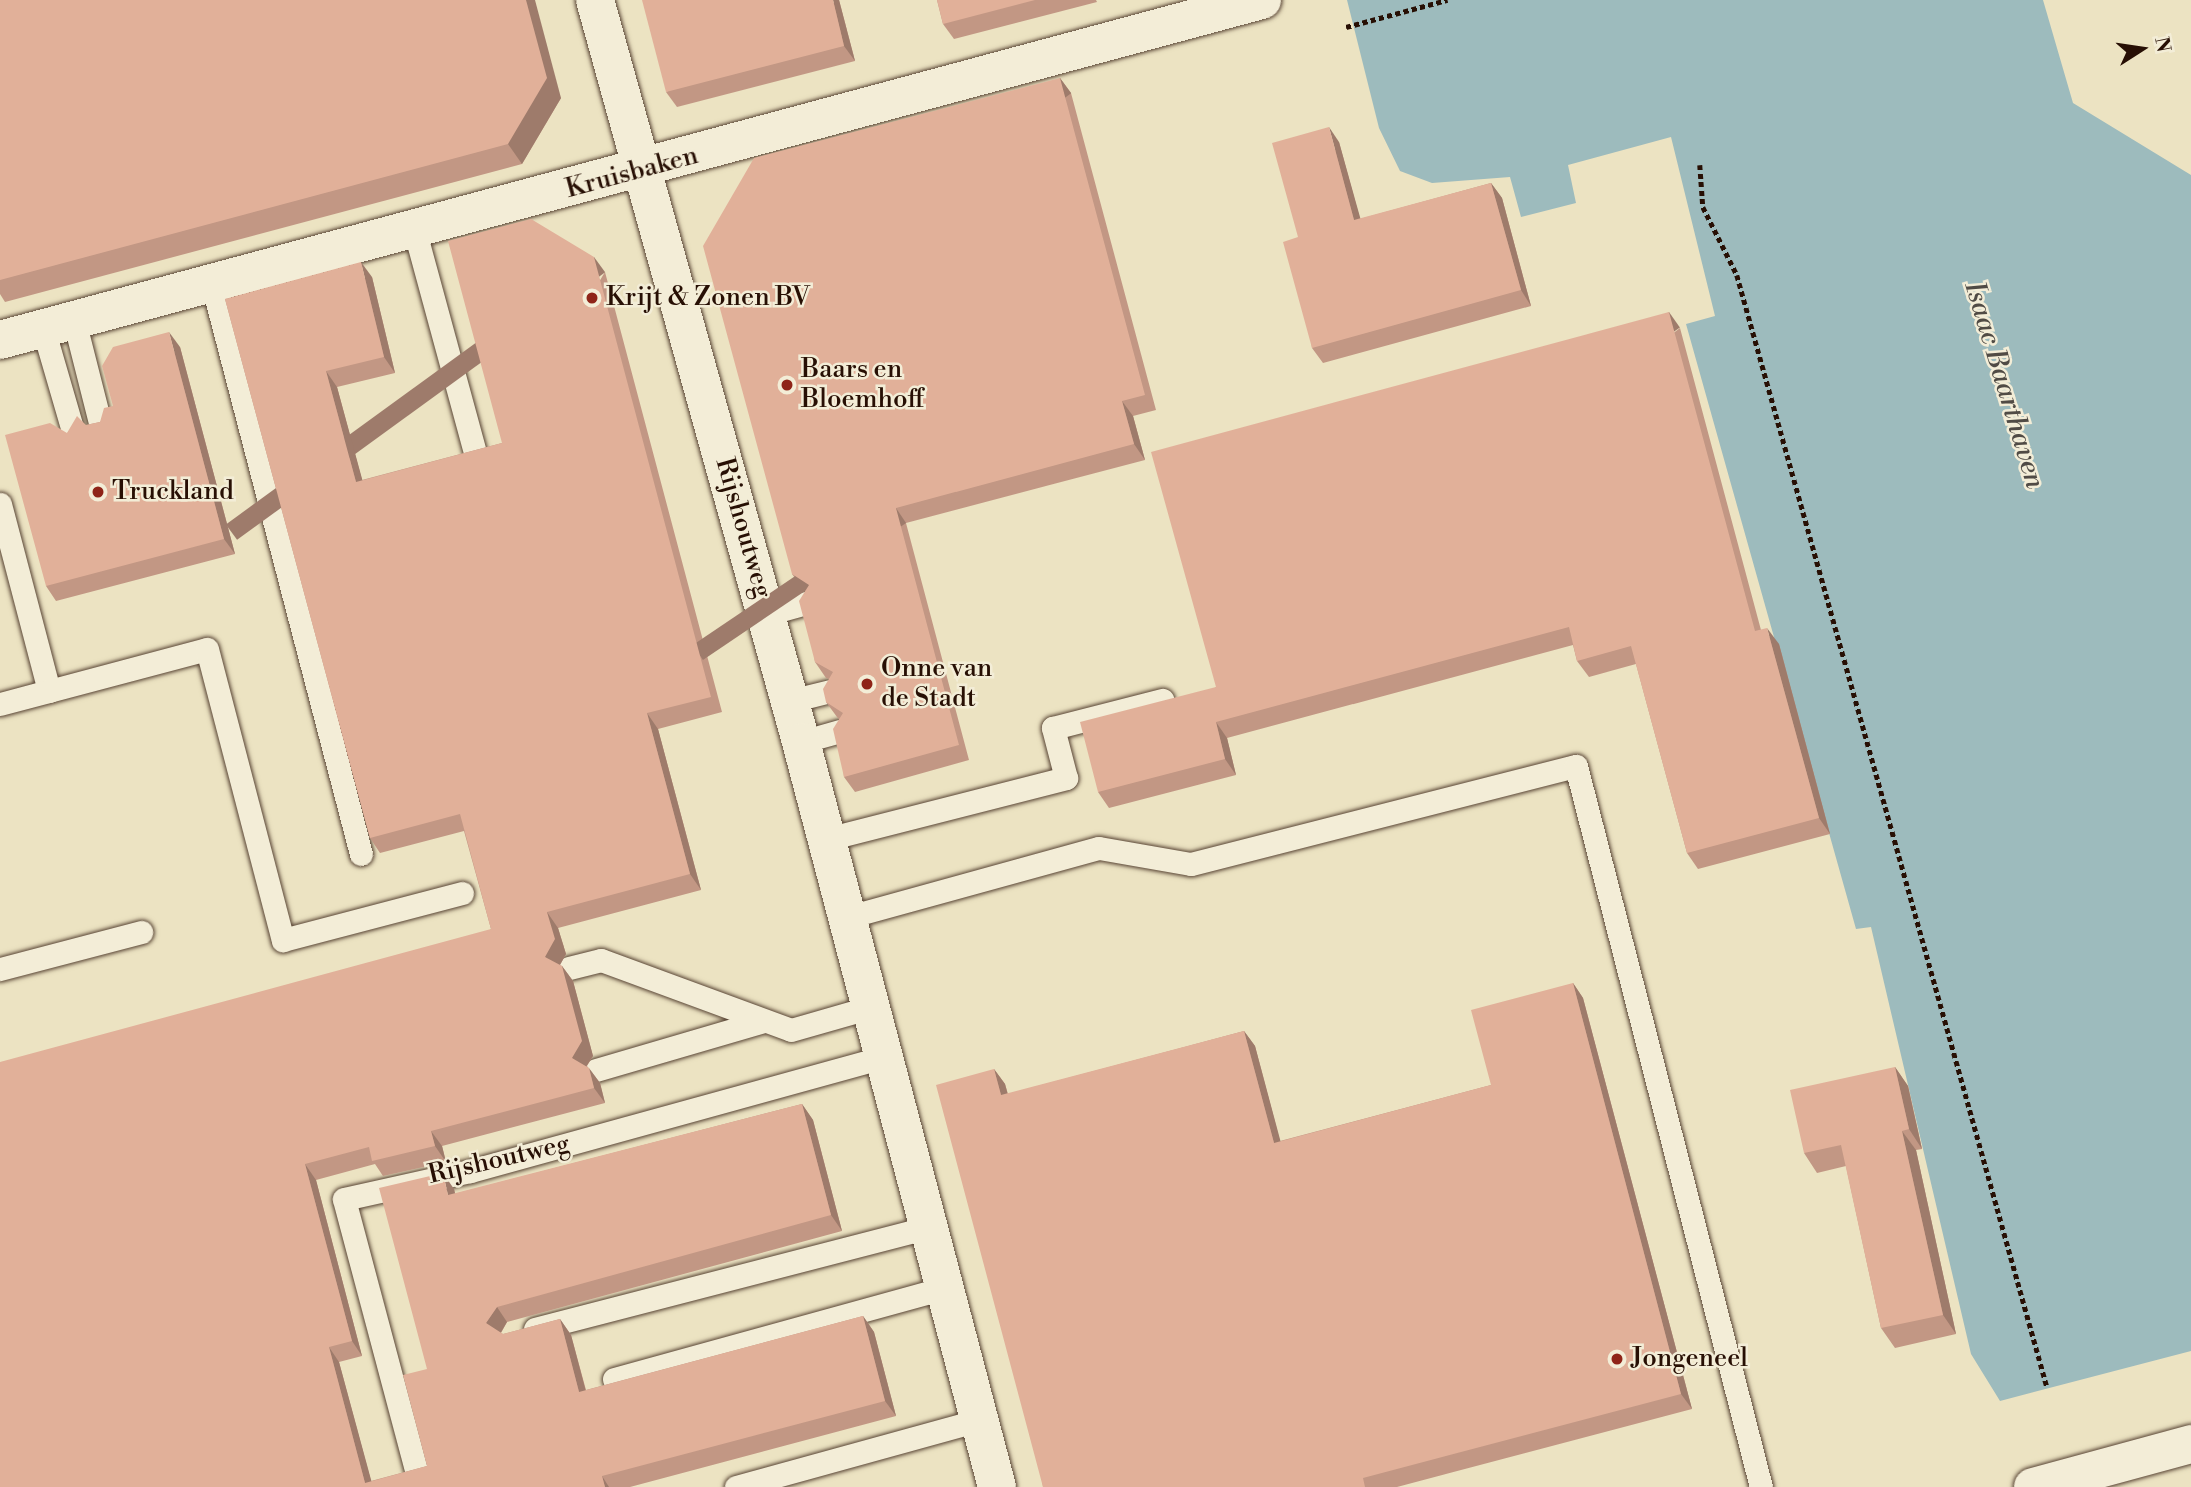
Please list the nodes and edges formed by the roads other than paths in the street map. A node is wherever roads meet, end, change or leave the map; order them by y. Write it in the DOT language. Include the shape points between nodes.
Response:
graph roads {
  1 [pos="596,0"];
  2 [pos="1262,0"];
  3 [pos="642,171"];
  4 [pos="414,228"];
  5 [pos="212,283"];
  6 [pos="59,324"];
  7 [pos="0,340"];
  8 [pos="101,427"];
  9 [pos="74,435"];
  10 [pos="475,453"];
  11 [pos="0,504"];
  12 [pos="806,603"];
  13 [pos="767,614"];
  14 [pos="49,691"];
  15 [pos="830,691"];
  16 [pos="1162,700"];
  17 [pos="790,701"];
  18 [pos="0,704"];
  19 [pos="840,731"];
  20 [pos="802,742"];
  21 [pos="827,839"];
  22 [pos="361,854"];
  23 [pos="462,893"];
  24 [pos="848,917"];
  25 [pos="141,932"];
  26 [pos="569,968"];
  27 [pos="0,969"];
  28 [pos="870,1007"];
  29 [pos="764,1021"];
  30 [pos="884,1058"];
  31 [pos="596,1070"];
  32 [pos="928,1227"];
  33 [pos="945,1288"];
  34 [pos="511,1336"];
  35 [pos="614,1379"];
  36 [pos="979,1420"];
  37 [pos="2191,1444"];
  38 [pos="416,1470"];
  39 [pos="736,1487"];
  40 [pos="997,1487"];
  41 [pos="1760,1487"];
  42 [pos="2033,1487"];
  1 -- 3 [label="street, Rijshoutweg"];
  2 -- 3 [label="street, Kruisbaken"];
  3 -- 4 [label="street, Kruisbaken"];
  3 -- 13 [label="street, Rijshoutweg"];
  4 -- 5 [label="street, Kruisbaken"];
  4 -- 10 [label="lane"];
  5 -- 6 [label="street, Kruisbaken"];
  5 -- 22 [label="lane"];
  6 -- 7 [label="street, Kruisbaken"];
  6 -- 8 [label="lane"];
  6 -- 9 [label="lane"];
  11 -- 14 [label="lane"];
  12 -- 13 [label="lane"];
  13 -- 17 [label="street, Rijshoutweg"];
  14 -- 18 [label="lane"];
  14 -- 23 [label="lane" via="207,649 283,940"];
  15 -- 17 [label="lane"];
  16 -- 21 [label="lane" via="1053,728 1066,778"];
  17 -- 20 [label="street, Rijshoutweg"];
  19 -- 20 [label="lane"];
  20 -- 21 [label="street, Rijshoutweg"];
  21 -- 24 [label="street, Rijshoutweg"];
  24 -- 28 [label="street, Rijshoutweg"];
  24 -- 41 [label="lane" via="1099,849 1191,863 1576,766"];
  25 -- 27 [label="lane"];
  26 -- 29 [label="lane" via="601,960"];
  28 -- 29 [label="lane" via="791,1030"];
  28 -- 30 [label="street, Rijshoutweg"];
  29 -- 31 [label="lane"];
  30 -- 32 [label="street, Rijshoutweg"];
  30 -- 38 [label="lane, Rijshoutweg" via="470,1171 344,1199"];
  32 -- 33 [label="street, Rijshoutweg"];
  32 -- 34 [label="lane"];
  33 -- 35 [label="lane"];
  33 -- 36 [label="street, Rijshoutweg"];
  36 -- 39 [label="lane"];
  36 -- 40 [label="street, Rijshoutweg"];
  37 -- 42 [label="street"];
}
